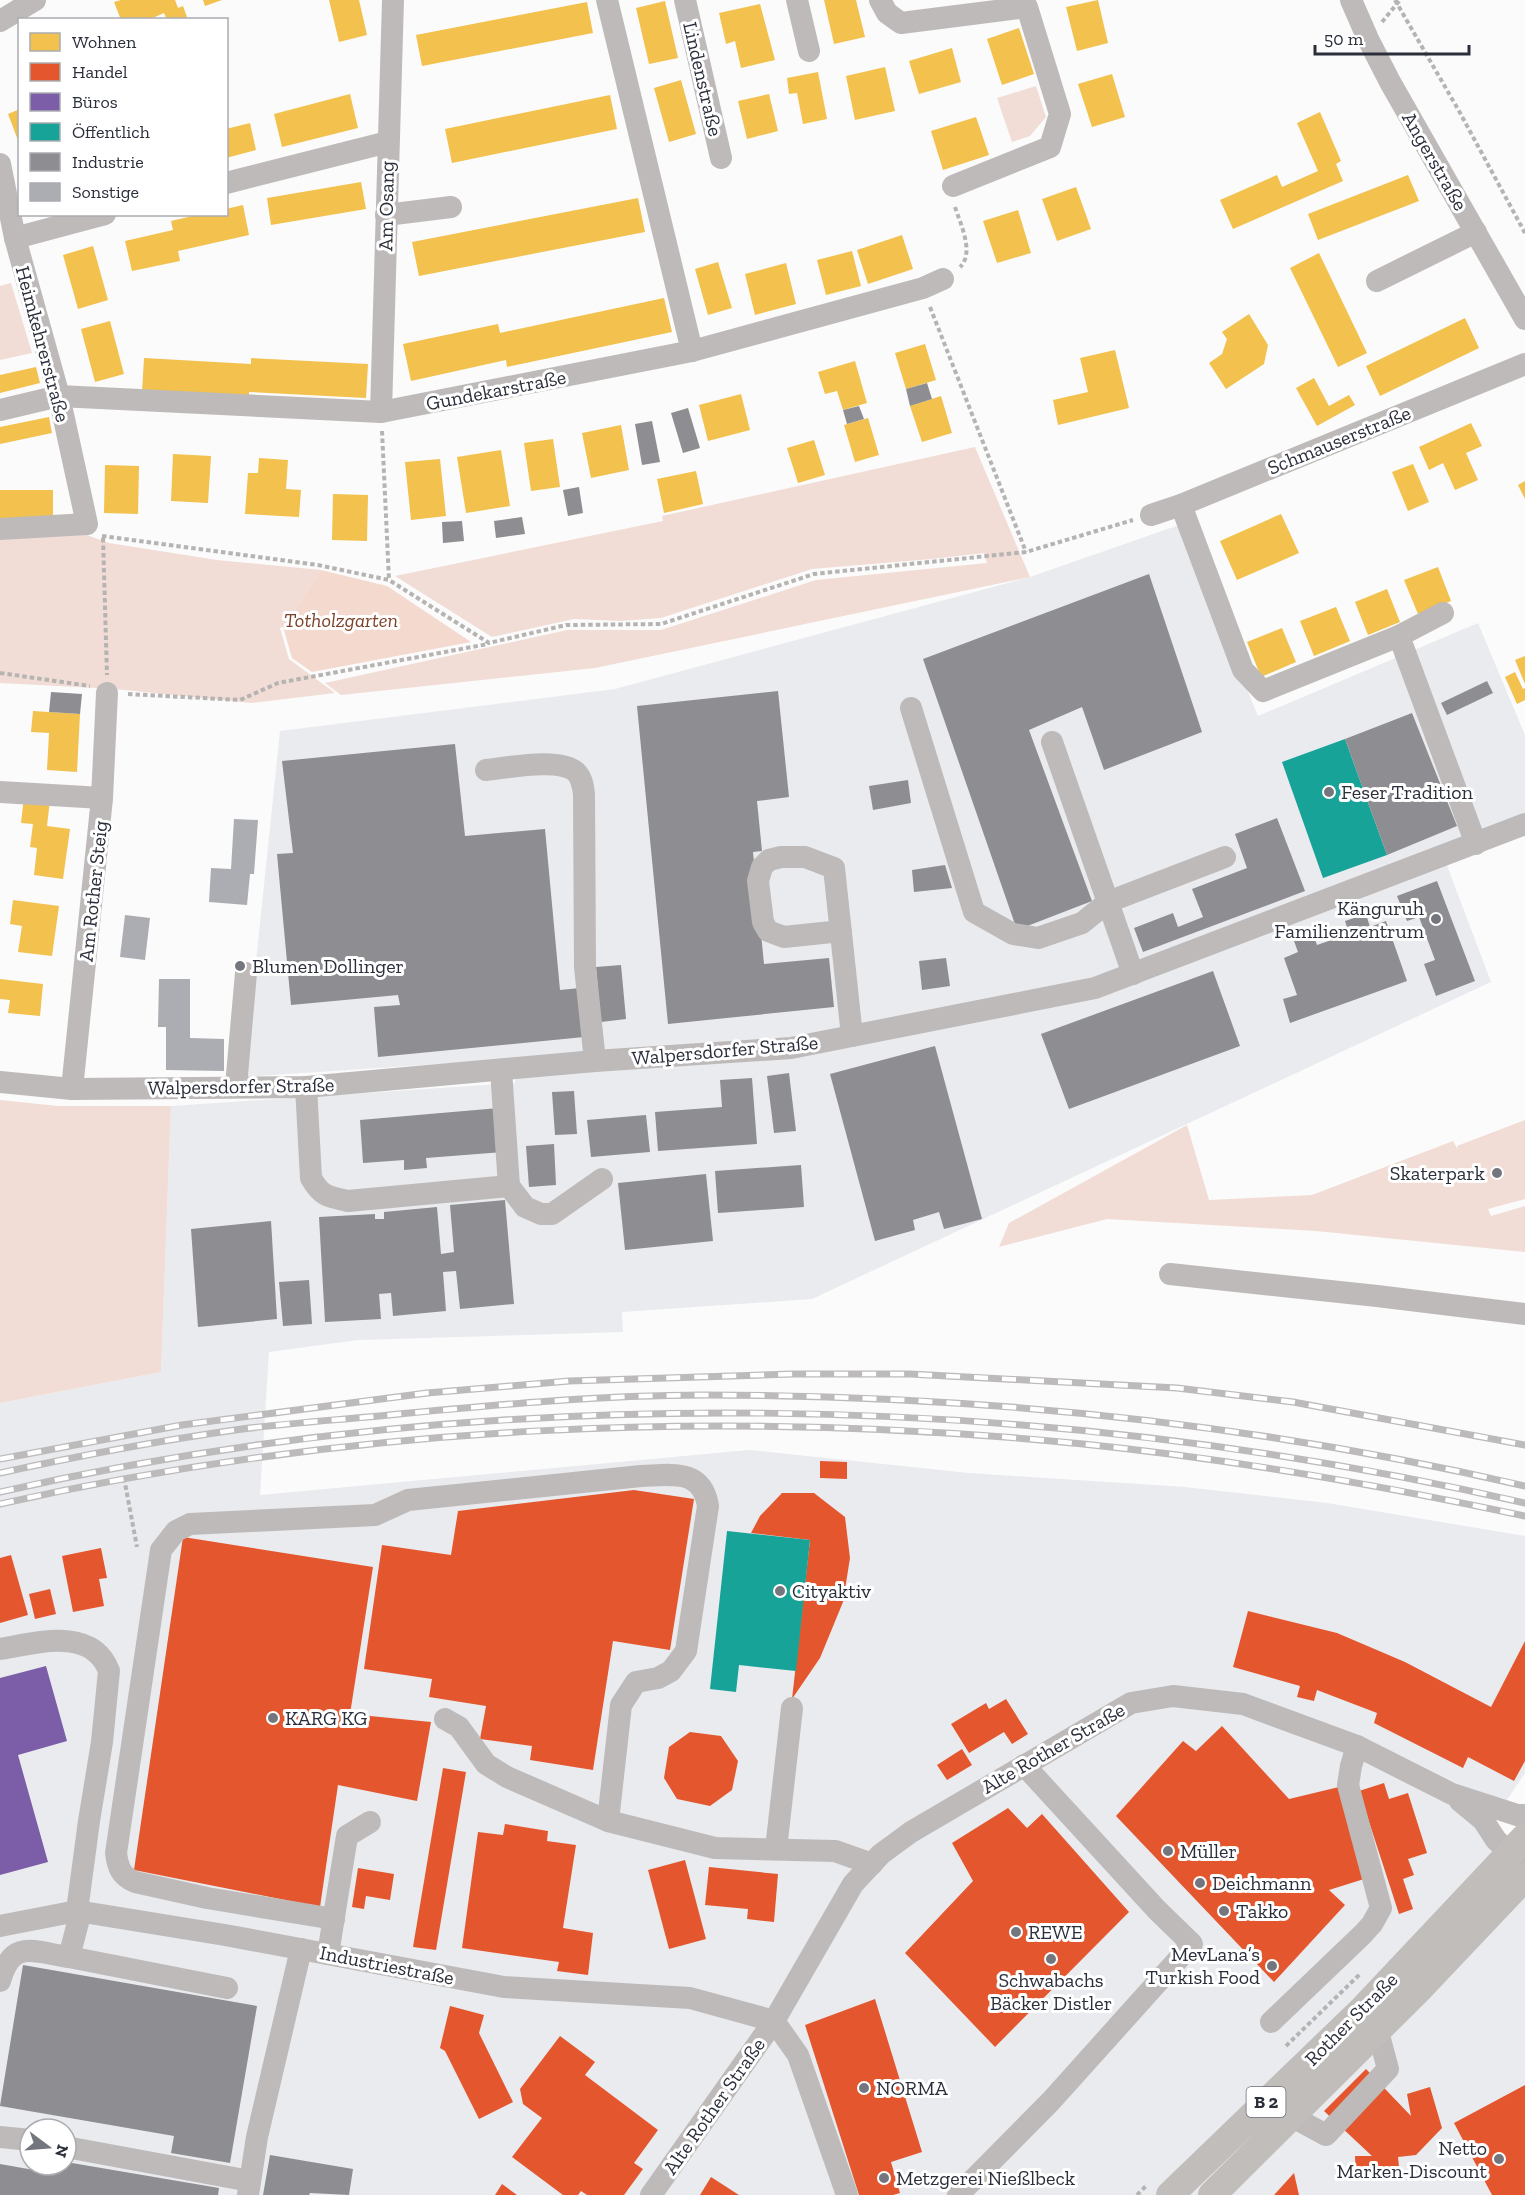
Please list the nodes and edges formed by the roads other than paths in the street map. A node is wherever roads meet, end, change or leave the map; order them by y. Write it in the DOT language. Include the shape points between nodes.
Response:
graph roads {
  1 [pos="36,0"];
  2 [pos="393,0"];
  3 [pos="607,0"];
  4 [pos="685,0"];
  5 [pos="797,0"];
  6 [pos="880,0"];
  7 [pos="1351,0"];
  8 [pos="0,21"];
  9 [pos="809,51"];
  10 [pos="388,142"];
  11 [pos="720,158"];
  12 [pos="0,164"];
  13 [pos="228,182"];
  14 [pos="953,186"];
  15 [pos="452,207"];
  16 [pos="386,215"];
  17 [pos="98,216"];
  18 [pos="1476,232"];
  19 [pos="15,238"];
  20 [pos="1377,281"];
  21 [pos="933,283"];
  22 [pos="1525,319"];
  23 [pos="692,351"];
  24 [pos="1525,364"];
  25 [pos="59,396"];
  26 [pos="0,410"];
  27 [pos="381,412"];
  28 [pos="1181,505"];
  29 [pos="1151,515"];
  30 [pos="0,529"];
  31 [pos="1443,613"];
  32 [pos="1399,636"];
  33 [pos="107,693"];
  34 [pos="911,708"];
  35 [pos="1052,742"];
  36 [pos="486,770"];
  37 [pos="0,792"];
  38 [pos="102,798"];
  39 [pos="1525,824"];
  40 [pos="1476,844"];
  41 [pos="1225,857"];
  42 [pos="1108,902"];
  43 [pos="841,931"];
  44 [pos="246,973"];
  45 [pos="1133,974"];
  46 [pos="852,1036"];
  47 [pos="596,1061"];
  48 [pos="501,1070"];
  49 [pos="0,1082"];
  50 [pos="236,1086"];
  51 [pos="306,1087"];
  52 [pos="72,1089"];
  53 [pos="602,1179"];
  54 [pos="509,1186"];
  55 [pos="1170,1274"];
  56 [pos="1525,1314"];
  57 [pos="0,1649"];
  58 [pos="792,1708"];
  59 [pos="445,1719"];
  60 [pos="1357,1746"];
  61 [pos="1024,1765"];
  62 [pos="1452,1794"];
  63 [pos="1525,1815"];
  64 [pos="609,1821"];
  65 [pos="370,1822"];
  66 [pos="776,1849"];
  67 [pos="1522,1859"];
  68 [pos="872,1864"];
  69 [pos="79,1911"];
  70 [pos="334,1919"];
  71 [pos="2,1923"];
  72 [pos="301,1949"];
  73 [pos="328,1954"];
  74 [pos="69,1957"];
  75 [pos="0,1981"];
  76 [pos="227,1988"];
  77 [pos="1370,2019"];
  78 [pos="774,2021"];
  79 [pos="1271,2022"];
  80 [pos="1291,2116"];
  81 [pos="0,2136"];
  82 [pos="18,2138"];
  83 [pos="78,2150"];
  84 [pos="1162,2186"];
  85 [pos="249,2188"];
  86 [pos="651,2195"];
  87 [pos="847,2195"];
  88 [pos="958,2195"];
  89 [pos="1212,2195"];
  1 -- 8 [label="street"];
  2 -- 10 [label="street, Am Osang"];
  3 -- 23 [label="street"];
  4 -- 11 [label="street, Lindenstraße"];
  5 -- 9 [label="street"];
  6 -- 14 [label="street" via="887,13 901,23 1027,7 1060,114 1050,147"];
  7 -- 18 [label="street, Angerstraße" via="1390,82"];
  10 -- 13 [label="street"];
  10 -- 16 [label="street, Am Osang"];
  12 -- 19 [label="street, Heimkehrerstraße"];
  15 -- 16 [label="street"];
  16 -- 27 [label="street, Am Osang"];
  17 -- 19 [label="street"];
  18 -- 20 [label="street"];
  18 -- 22 [label="street, Angerstraße"];
  19 -- 25 [label="street, Heimkehrerstraße"];
  21 -- 23 [label="street, Gundekarstraße"];
  23 -- 27 [label="street, Gundekarstraße"];
  24 -- 28 [label="street, Schmauserstraße"];
  25 -- 26 [label="street, Gundekarstraße"];
  25 -- 27 [label="street, Gundekarstraße"];
  25 -- 30 [label="street, Heimkehrerstraße" via="95,531"];
  28 -- 29 [label="street, Schmauserstraße"];
  28 -- 32 [label="street" via="1243,670 1263,691"];
  31 -- 32 [label="street"];
  32 -- 40 [label="street"];
  33 -- 38 [label="street, Am Rother Steig"];
  34 -- 42 [label="street" via="974,912 1013,934 1038,938 1082,923"];
  35 -- 42 [label="street"];
  36 -- 47 [label="street" via="560,764 575,771 582,780 585,967"];
  37 -- 38 [label="street"];
  38 -- 52 [label="street, Am Rother Steig"];
  39 -- 40 [label="street, Walpersdorfer Straße"];
  40 -- 45 [label="street, Walpersdorfer Straße"];
  41 -- 42 [label="street"];
  42 -- 45 [label="street"];
  43 -- 46 [label="street"];
  44 -- 50 [label="street"];
  45 -- 46 [label="street, Walpersdorfer Straße" via="1095,988"];
  46 -- 47 [label="street, Walpersdorfer Straße" via="791,1048"];
  47 -- 48 [label="street, Walpersdorfer Straße"];
  48 -- 51 [label="street, Walpersdorfer Straße"];
  48 -- 54 [label="street"];
  49 -- 52 [label="street, Walpersdorfer Straße"];
  50 -- 51 [label="street, Walpersdorfer Straße"];
  50 -- 52 [label="street, Walpersdorfer Straße"];
  51 -- 54 [label="street" via="311,1178 318,1190 329,1197 348,1202"];
  53 -- 54 [label="street" via="552,1214 525,1207"];
  55 -- 56 [label="street"];
  57 -- 69 [label="street" via="66,1640 96,1651 109,1671"];
  58 -- 66 [label="street"];
  59 -- 64 [label="street" via="459,1727 486,1764"];
  60 -- 61 [label="street, Alte Rother Straße" via="1243,1704 1173,1696 1131,1702"];
  60 -- 62 [label="street, Alte Rother Straße"];
  60 -- 79 [label="street" via="1348,1785 1381,1908 1363,1934"];
  61 -- 68 [label="street, Alte Rother Straße" via="911,1832"];
  61 -- 88 [label="street" via="1192,1944 1051,2101"];
  62 -- 63 [label="street, Alte Rother Straße"];
  62 -- 67 [label="street, Alte Rother Straße" via="1483,1820 1496,1840"];
  64 -- 66 [label="street" via="715,1848"];
  64 -- 70 [label="street" via="621,1705 636,1682 671,1671 686,1651 708,1506 700,1484 673,1475 641,1476 408,1500 375,1515 190,1524 176,1531 161,1550 116,1853 118,1866 124,1877 135,1882"];
  65 -- 70 [label="street" via="347,1836"];
  66 -- 68 [label="street" via="835,1851"];
  67 -- 77 [label="main road, Rother Straße / B 2" via="1421,1987"];
  68 -- 78 [label="street, Alte Rother Straße" via="853,1884"];
  69 -- 71 [label="street, Industriestraße"];
  69 -- 72 [label="street, Industriestraße"];
  69 -- 74 [label="street"];
  70 -- 73 [label="street"];
  72 -- 73 [label="street, Industriestraße"];
  72 -- 85 [label="street" via="257,2137"];
  73 -- 78 [label="street, Industriestraße" via="504,1987 690,1998"];
  74 -- 75 [label="street" via="15,1953 7,1961"];
  74 -- 76 [label="street"];
  77 -- 80 [label="main road, Rother Straße / B 2"];
  77 -- 80 [label="street" via="1388,2069 1326,2135"];
  77 -- 84 [label="main road, Rother Straße / B 2"];
  78 -- 86 [label="street, Alte Rother Straße"];
  78 -- 87 [label="street" via="798,2055"];
  80 -- 89 [label="main road, Rother Straße / B 2"];
  81 -- 82 [label="street"];
  83 -- 85 [label="street"];
}
